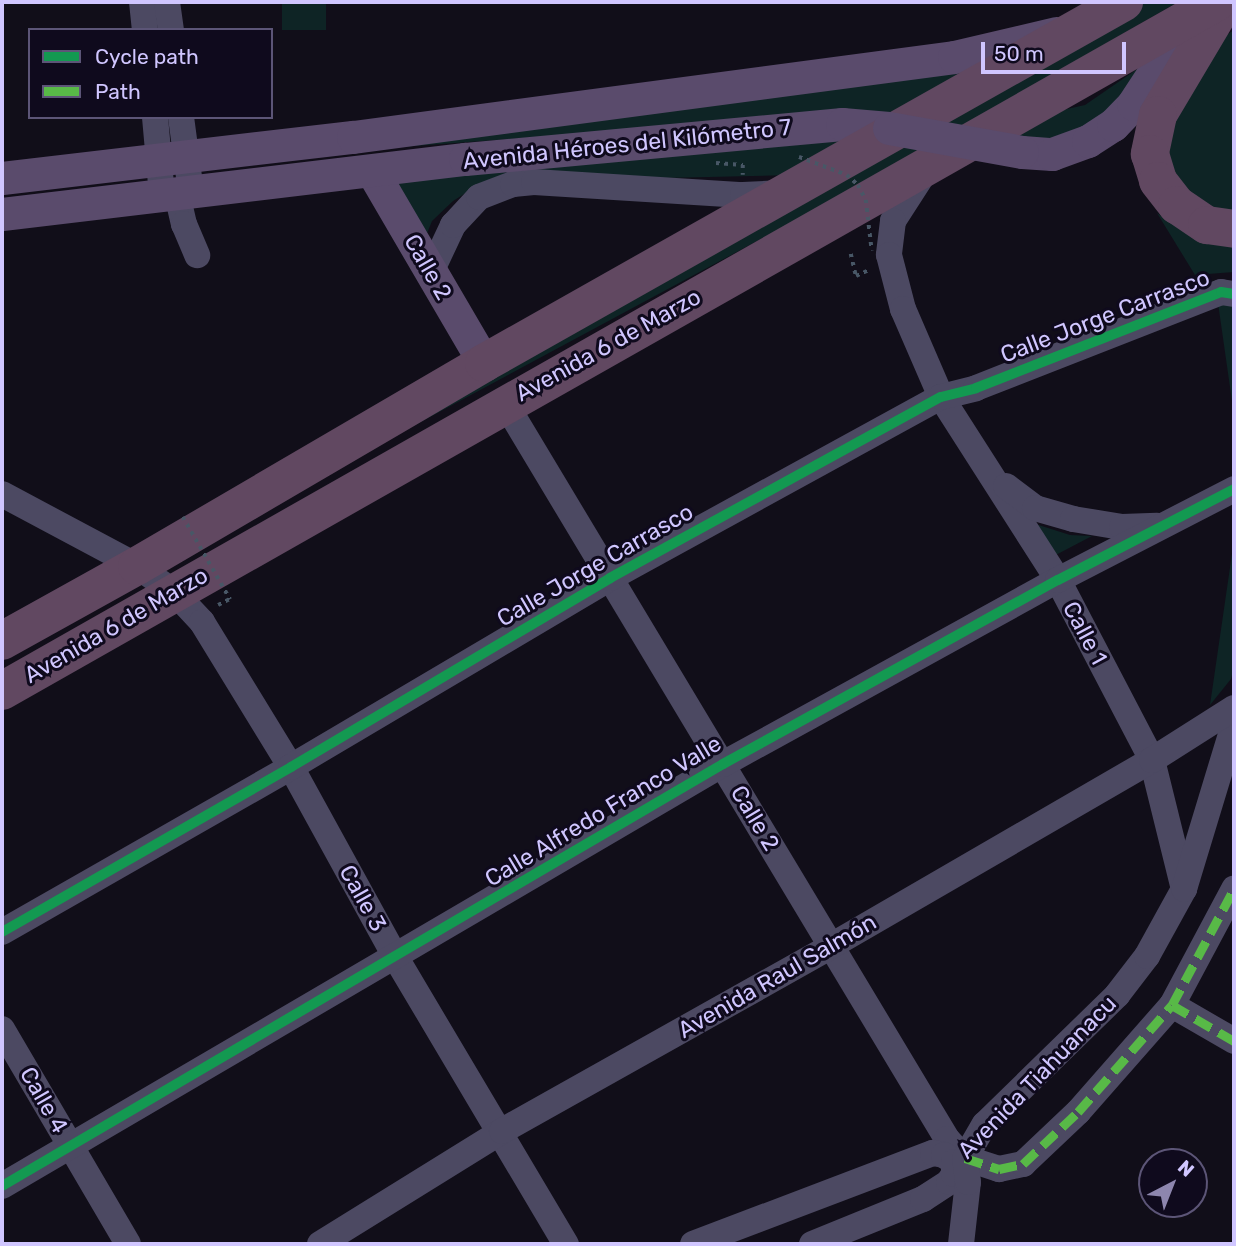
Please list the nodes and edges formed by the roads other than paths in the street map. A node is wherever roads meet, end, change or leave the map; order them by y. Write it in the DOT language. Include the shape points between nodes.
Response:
graph roads {
  1 [pos="142,2"];
  2 [pos="167,2"];
  3 [pos="1225,2"];
  4 [pos="1203,9"];
  5 [pos="1109,10"];
  6 [pos="145,28"];
  7 [pos="171,28"];
  8 [pos="156,119"];
  9 [pos="181,119"];
  10 [pos="172,158"];
  11 [pos="933,161"];
  12 [pos="372,171"];
  13 [pos="794,174"];
  14 [pos="2,178"];
  15 [pos="177,194"];
  16 [pos="2,214"];
  17 [pos="1234,229"];
  18 [pos="197,255"];
  19 [pos="431,272"];
  20 [pos="1234,293"];
  21 [pos="484,363"];
  22 [pos="941,397"];
  23 [pos="505,403"];
  24 [pos="990,474"];
  25 [pos="1234,489"];
  26 [pos="2,494"];
  27 [pos="1163,526"];
  28 [pos="137,566"];
  29 [pos="610,578"];
  30 [pos="1058,580"];
  31 [pos="174,592"];
  32 [pos="2,641"];
  33 [pos="2,691"];
  34 [pos="1234,708"];
  35 [pos="1234,724"];
  36 [pos="1152,760"];
  37 [pos="723,764"];
  38 [pos="290,767"];
  39 [pos="1184,889"];
  40 [pos="1234,889"];
  41 [pos="2,932"];
  42 [pos="831,946"];
  43 [pos="396,958"];
  44 [pos="1172,1004"];
  45 [pos="2,1029"];
  46 [pos="1234,1041"];
  47 [pos="502,1131"];
  48 [pos="71,1146"];
  49 [pos="960,1160"];
  50 [pos="2,1186"];
  51 [pos="128,1244"];
  52 [pos="320,1244"];
  53 [pos="566,1244"];
  54 [pos="693,1244"];
  55 [pos="812,1244"];
  56 [pos="961,1244"];
  1 -- 6 [label="street"];
  2 -- 7 [label="street"];
  3 -- 17 [label="highway" via="1158,115 1150,154 1158,181 1177,205 1207,225"];
  4 -- 11 [label="highway, Avenida 6 de Marzo"];
  4 -- 12 [label="main road, Avenida Héroes del Kilómetro 7, bridge" via="1113,125 1088,141 1052,154 842,124"];
  5 -- 10 [label="main road, Avenida Héroes del Kilómetro 7" via="954,57"];
  5 -- 13 [label="highway, Avenida 6 de Marzo"];
  8 -- 10 [label="street"];
  9 -- 10 [label="street"];
  10 -- 14 [label="main road, Avenida Héroes del Kilómetro 7"];
  10 -- 15 [label="street"];
  11 -- 22 [label="street, Calle 1" via="893,220 888,255 903,309"];
  11 -- 23 [label="highway, Avenida 6 de Marzo"];
  12 -- 15 [label="main road, Avenida Héroes del Kilómetro 7"];
  12 -- 19 [label="main road, Calle 2"];
  13 -- 19 [label="street" via="743,195 513,184 479,197 453,225"];
  13 -- 21 [label="highway, Avenida 6 de Marzo"];
  15 -- 16 [label="main road, Avenida Héroes del Kilómetro 7"];
  15 -- 18 [label="street"];
  19 -- 21 [label="main road, Calle 2"];
  20 -- 22 [label="street, Calle Jorge Carrasco" via="1221,292 975,388"];
  21 -- 28 [label="highway, Avenida 6 de Marzo"];
  22 -- 24 [label="street, Calle 1"];
  22 -- 29 [label="street, Calle Jorge Carrasco"];
  23 -- 29 [label="street, Calle 2"];
  23 -- 31 [label="highway, Avenida 6 de Marzo"];
  24 -- 27 [label="street" via="1035,508 1122,527"];
  24 -- 30 [label="street, Calle 1"];
  25 -- 27 [label="street, Calle Alfredo Franco Valle"];
  26 -- 28 [label="street, Calle 3"];
  27 -- 30 [label="street, Calle Alfredo Franco Valle"];
  28 -- 31 [label="street, Calle 3"];
  28 -- 32 [label="highway, Avenida 6 de Marzo"];
  29 -- 37 [label="street, Calle 2"];
  29 -- 38 [label="street, Calle Jorge Carrasco"];
  30 -- 36 [label="street, Calle 1"];
  30 -- 37 [label="street, Calle Alfredo Franco Valle"];
  31 -- 33 [label="highway, Avenida 6 de Marzo"];
  31 -- 38 [label="street, Calle 3" via="202,622"];
  34 -- 36 [label="street, Avenida Raul Salmón"];
  35 -- 39 [label="street, Avenida Tiahuanacu"];
  36 -- 39 [label="street, Calle 1"];
  36 -- 42 [label="street, Avenida Raul Salmón"];
  37 -- 42 [label="street, Calle 2"];
  37 -- 43 [label="street, Calle Alfredo Franco Valle"];
  38 -- 41 [label="street, Calle Jorge Carrasco"];
  38 -- 43 [label="street, Calle 3"];
  39 -- 49 [label="street, Avenida Tiahuanacu" via="1167,924 1117,995 985,1124"];
  40 -- 44 [label="street"];
  42 -- 47 [label="street, Avenida Raul Salmón"];
  42 -- 49 [label="street, Calle 2"];
  43 -- 47 [label="street, Calle 3"];
  43 -- 48 [label="street, Calle Alfredo Franco Valle"];
  44 -- 46 [label="street"];
  44 -- 49 [label="street" via="1113,1075 1023,1164 999,1169"];
  45 -- 48 [label="street, Calle 4"];
  47 -- 52 [label="street, Avenida Raul Salmón"];
  47 -- 53 [label="street, Calle 3"];
  48 -- 50 [label="street, Calle Alfredo Franco Valle"];
  48 -- 51 [label="street, Calle 4"];
  49 -- 54 [label="street, Avenida Tiahuanacu" via="933,1153"];
  49 -- 55 [label="street, Avenida Tiahuanacu" via="949,1182 923,1199"];
  49 -- 56 [label="street" via="968,1182"];
}
